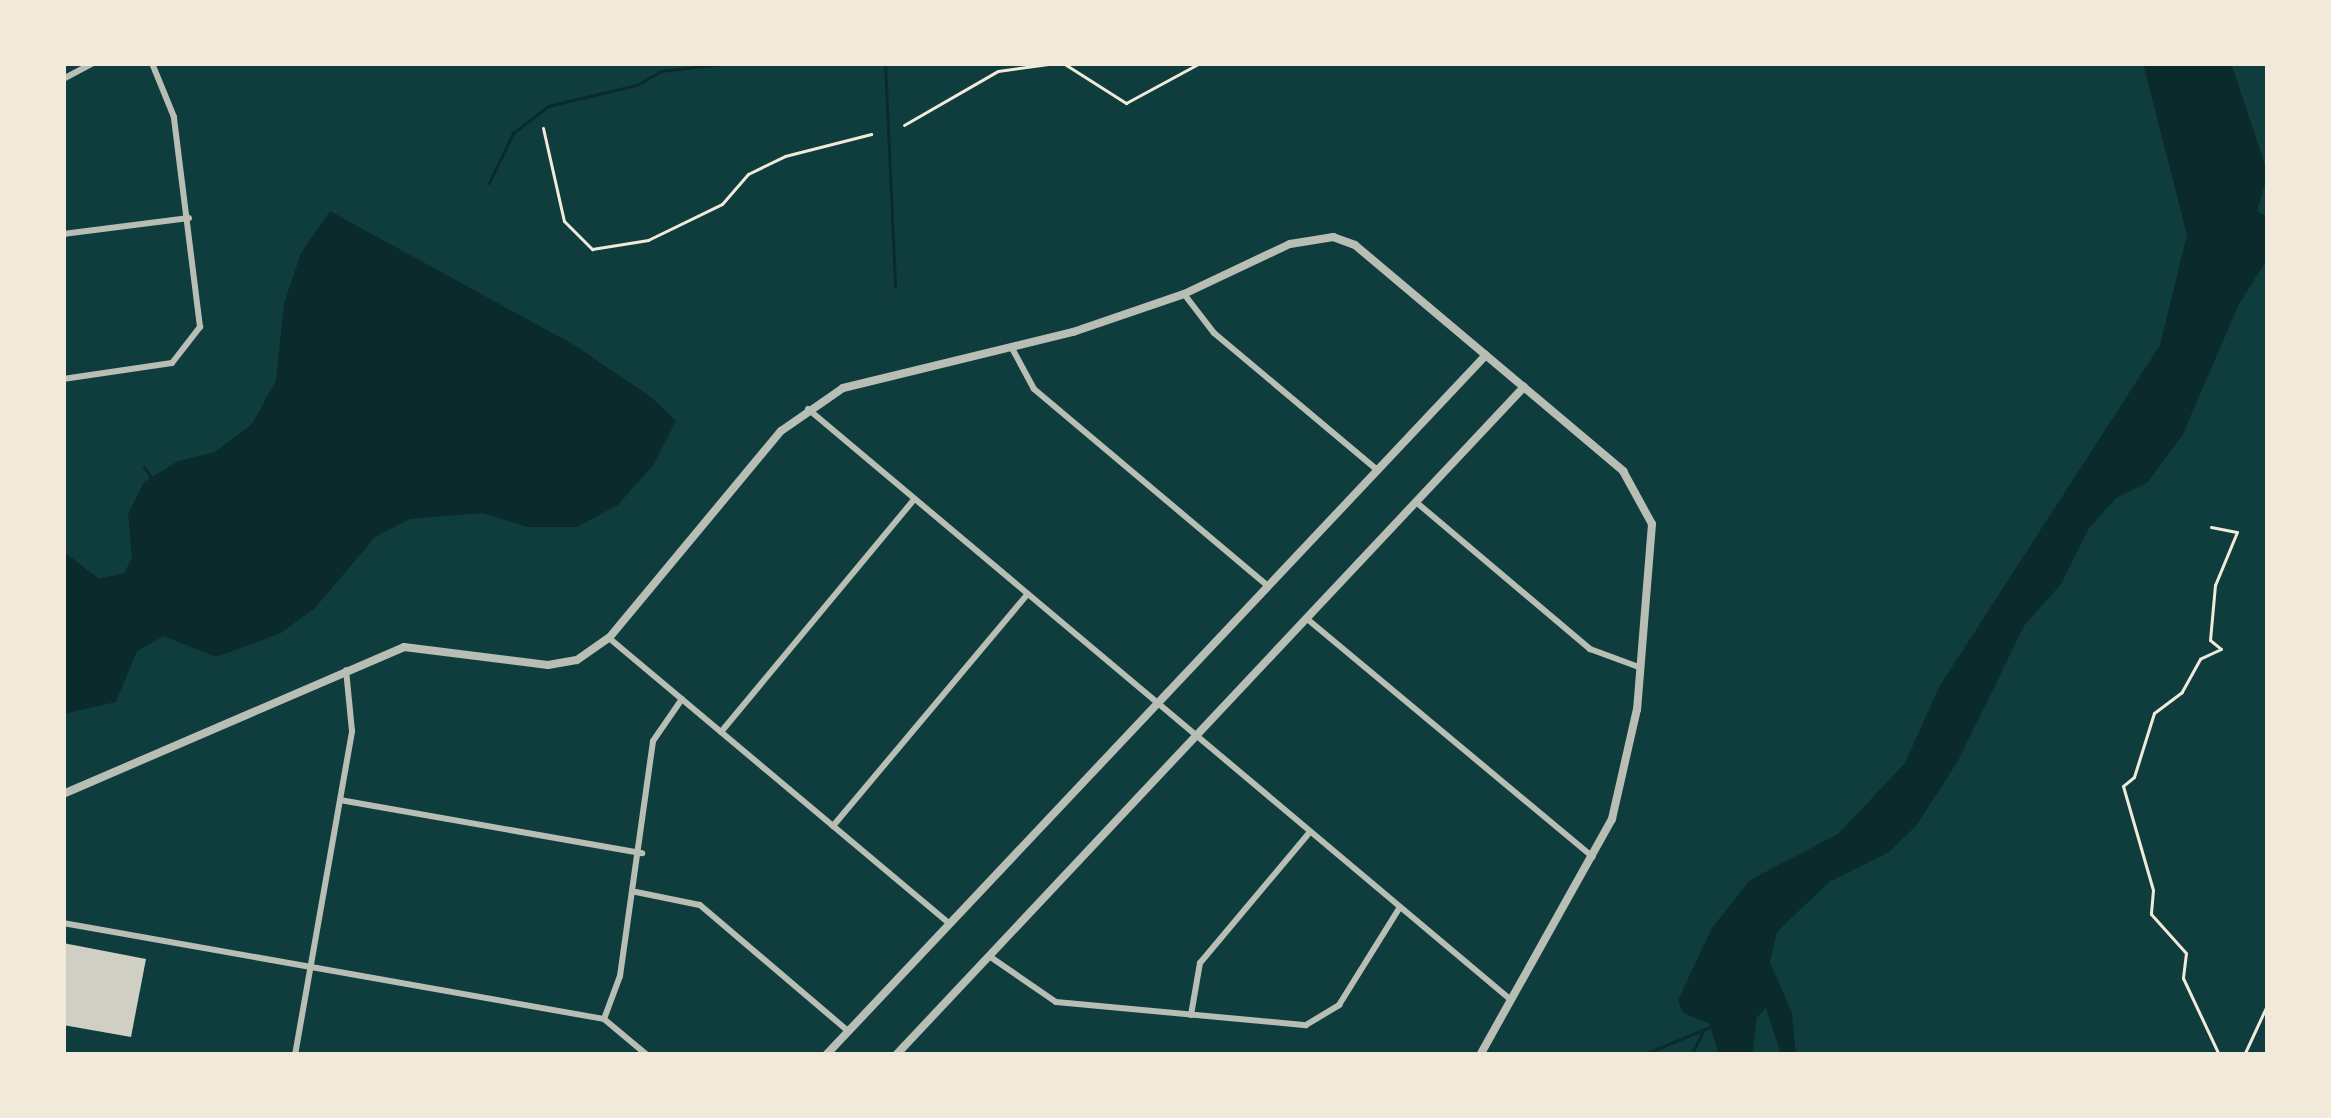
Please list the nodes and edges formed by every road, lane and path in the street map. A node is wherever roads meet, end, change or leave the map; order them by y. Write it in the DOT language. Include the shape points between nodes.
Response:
graph roads {
  1 [pos="92,63"];
  2 [pos="152,63"];
  3 [pos="1055,63"];
  4 [pos="1063,63"];
  5 [pos="1201,63"];
  6 [pos="63,79"];
  7 [pos="904,125"];
  8 [pos="543,128"];
  9 [pos="871,134"];
  10 [pos="189,218"];
  11 [pos="63,234"];
  12 [pos="1184,294"];
  13 [pos="1013,350"];
  14 [pos="1486,355"];
  15 [pos="63,379"];
  16 [pos="1524,387"];
  17 [pos="808,409"];
  18 [pos="1377,470"];
  19 [pos="913,500"];
  20 [pos="1416,502"];
  21 [pos="2211,527"];
  22 [pos="1268,586"];
  23 [pos="1027,595"];
  24 [pos="1306,618"];
  25 [pos="609,638"];
  26 [pos="1639,667"];
  27 [pos="346,670"];
  28 [pos="682,699"];
  29 [pos="1156,704"];
  30 [pos="721,732"];
  31 [pos="1196,736"];
  32 [pos="63,794"];
  33 [pos="340,800"];
  34 [pos="833,826"];
  35 [pos="1310,832"];
  36 [pos="642,854"];
  37 [pos="1593,856"];
  38 [pos="635,892"];
  39 [pos="1400,908"];
  40 [pos="63,923"];
  41 [pos="950,924"];
  42 [pos="989,956"];
  43 [pos="310,967"];
  44 [pos="1511,1000"];
  45 [pos="2268,1004"];
  46 [pos="1191,1015"];
  47 [pos="604,1019"];
  48 [pos="848,1031"];
  49 [pos="295,1055"];
  50 [pos="646,1055"];
  51 [pos="826,1055"];
  52 [pos="896,1055"];
  53 [pos="1480,1055"];
  54 [pos="2219,1055"];
  55 [pos="2244,1055"];
  1 -- 6 [label="street"];
  2 -- 10 [label="street" via="174,117"];
  3 -- 7 [label="path" via="998,71"];
  4 -- 5 [label="path" via="1126,103"];
  8 -- 9 [label="path" via="564,221 592,249 648,240 722,204 748,174 785,156"];
  10 -- 11 [label="street"];
  10 -- 15 [label="street" via="201,319 185,354 157,368"];
  12 -- 13 [label="street"];
  12 -- 14 [label="street" via="1290,244 1333,237 1355,245"];
  12 -- 18 [label="street" via="1214,333"];
  13 -- 17 [label="street" via="843,388"];
  13 -- 22 [label="street" via="1034,389"];
  14 -- 16 [label="street"];
  14 -- 18 [label="street"];
  16 -- 20 [label="street"];
  16 -- 26 [label="street" via="1623,471 1643,499 1652,524"];
  17 -- 19 [label="street"];
  17 -- 25 [label="street"];
  18 -- 22 [label="street"];
  19 -- 23 [label="street"];
  19 -- 30 [label="street"];
  20 -- 24 [label="street"];
  20 -- 26 [label="street" via="1590,649"];
  21 -- 54 [label="path" via="2237,532 2215,585 2210,640 2222,649 2200,659 2182,692 2155,713 2134,777 2123,786 2153,890 2151,914 2186,953 2183,978"];
  22 -- 29 [label="street"];
  23 -- 29 [label="street"];
  23 -- 34 [label="street"];
  24 -- 31 [label="street"];
  24 -- 37 [label="street"];
  25 -- 27 [label="street" via="564,665 419,646"];
  25 -- 28 [label="street"];
  26 -- 37 [label="street" via="1629,764"];
  27 -- 32 [label="street"];
  27 -- 33 [label="street" via="353,721"];
  28 -- 30 [label="street"];
  28 -- 36 [label="street" via="653,741"];
  29 -- 31 [label="street"];
  29 -- 41 [label="street"];
  30 -- 34 [label="street"];
  31 -- 35 [label="street"];
  31 -- 42 [label="street"];
  33 -- 36 [label="street"];
  33 -- 43 [label="street"];
  34 -- 41 [label="street"];
  35 -- 39 [label="street"];
  35 -- 46 [label="street" via="1200,963"];
  36 -- 38 [label="street"];
  37 -- 44 [label="street"];
  38 -- 47 [label="street"];
  38 -- 48 [label="street" via="700,904"];
  39 -- 44 [label="street"];
  39 -- 46 [label="street" via="1339,1005 1306,1025"];
  40 -- 43 [label="street"];
  41 -- 48 [label="street"];
  42 -- 46 [label="street" via="1056,1002"];
  42 -- 52 [label="street"];
  43 -- 47 [label="street"];
  43 -- 49 [label="street"];
  44 -- 53 [label="street"];
  45 -- 55 [label="path"];
  47 -- 50 [label="street"];
  48 -- 51 [label="street"];
}
